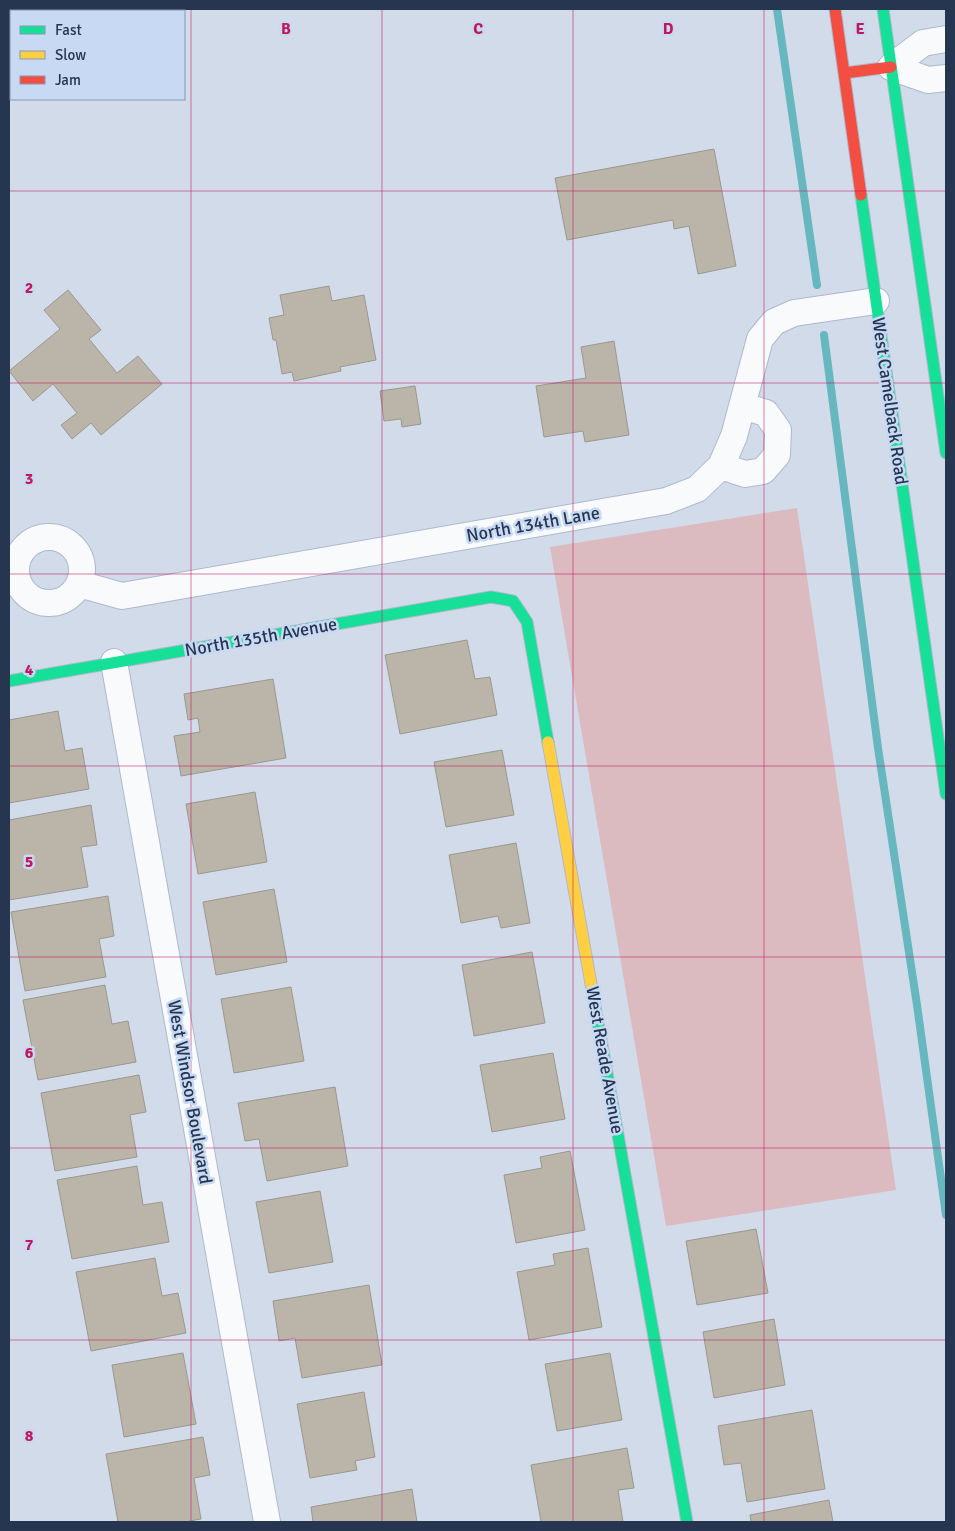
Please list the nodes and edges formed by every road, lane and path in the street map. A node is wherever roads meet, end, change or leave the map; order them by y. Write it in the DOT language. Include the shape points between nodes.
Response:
graph roads {
  1 [pos="835,9"];
  2 [pos="883,9"];
  3 [pos="946,39"];
  4 [pos="891,67"];
  5 [pos="844,73"];
  6 [pos="946,78"];
  7 [pos="876,301"];
  8 [pos="743,406"];
  9 [pos="946,453"];
  10 [pos="721,466"];
  11 [pos="79,584"];
  12 [pos="514,601"];
  13 [pos="114,662"];
  14 [pos="9,681"];
  15 [pos="946,794"];
  16 [pos="267,1522"];
  17 [pos="687,1522"];
  1 -- 5 [label="street, West Camelback Road"];
  2 -- 4 [label="street"];
  3 -- 4 [label="street" via="923,43"];
  4 -- 5 [label="street"];
  4 -- 6 [label="street" via="928,80"];
  4 -- 9 [label="street"];
  5 -- 7 [label="street, West Camelback Road"];
  7 -- 8 [label="street, North 134th Lane" via="794,313 774,322 760,339"];
  7 -- 15 [label="street, West Camelback Road"];
  8 -- 10 [label="street, North 134th Lane"];
  8 -- 10 [label="street" via="766,413 778,430 777,455 763,471 745,474"];
  10 -- 11 [label="street, North 134th Lane" via="697,489 666,501 122,596"];
  12 -- 13 [label="street, North 135th Avenue" via="491,597"];
  12 -- 17 [label="street, West Reade Avenue" via="527,622"];
  13 -- 14 [label="street, North 135th Avenue"];
  13 -- 16 [label="street, West Windsor Boulevard"];
}
